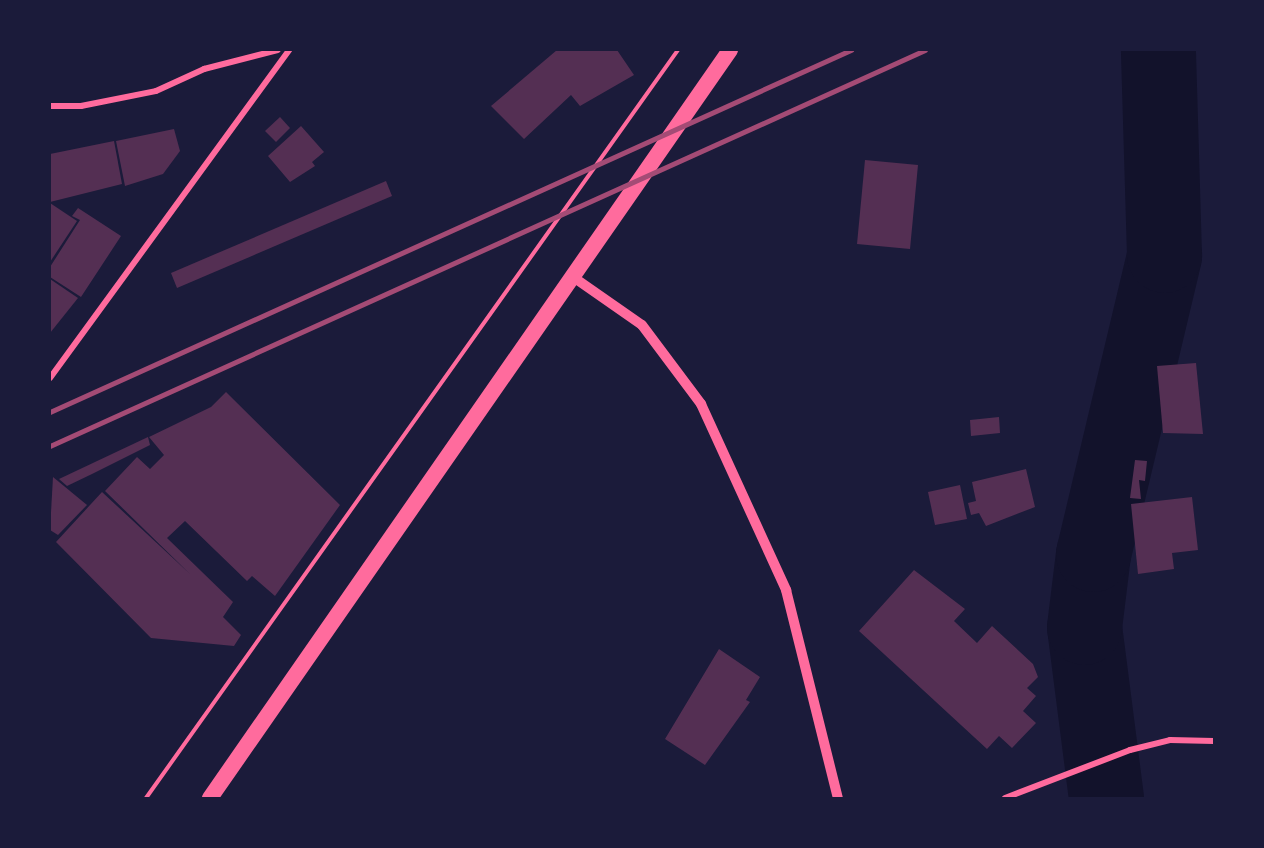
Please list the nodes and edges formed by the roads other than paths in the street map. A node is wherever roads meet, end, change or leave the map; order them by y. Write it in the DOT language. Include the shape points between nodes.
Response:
graph roads {
  1 [pos="278,50"];
  2 [pos="289,50"];
  3 [pos="730,50"];
  4 [pos="50,106"];
  5 [pos="576,279"];
  6 [pos="53,370"];
  7 [pos="50,378"];
  8 [pos="1215,741"];
  9 [pos="210,798"];
  10 [pos="838,798"];
  11 [pos="1005,798"];
  1 -- 4 [label="street" via="204,69 156,91 81,106"];
  2 -- 6 [label="street"];
  3 -- 5 [label="highway"];
  5 -- 9 [label="highway"];
  5 -- 10 [label="street" via="642,325 701,404 786,590"];
  6 -- 7 [label="street"];
  8 -- 11 [label="street" via="1170,740 1130,750"];
}
